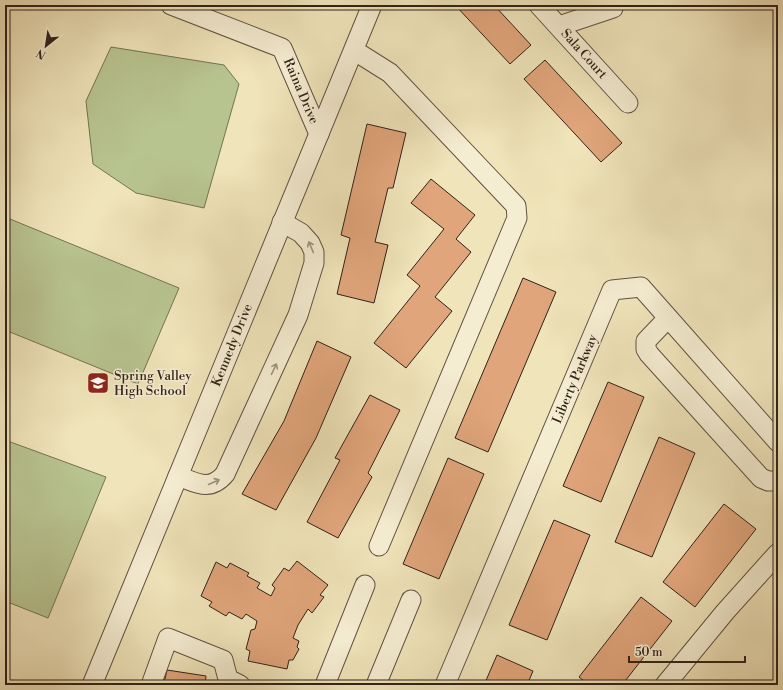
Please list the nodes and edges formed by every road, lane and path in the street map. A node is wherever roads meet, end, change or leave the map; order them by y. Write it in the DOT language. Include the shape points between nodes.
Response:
graph roads {
  1 [pos="171,5"];
  2 [pos="372,5"];
  3 [pos="539,5"];
  4 [pos="613,5"];
  5 [pos="559,26"];
  6 [pos="355,51"];
  7 [pos="628,103"];
  8 [pos="319,134"];
  9 [pos="282,222"];
  10 [pos="668,318"];
  11 [pos="778,442"];
  12 [pos="178,476"];
  13 [pos="778,481"];
  14 [pos="379,546"];
  15 [pos="778,553"];
  16 [pos="365,585"];
  17 [pos="411,600"];
  18 [pos="92,685"];
  19 [pos="151,685"];
  20 [pos="240,685"];
  21 [pos="325,685"];
  22 [pos="376,685"];
  23 [pos="445,685"];
  24 [pos="665,685"];
  1 -- 8 [label="street, Raina Drive" via="282,48"];
  2 -- 6 [label="street, Kennedy Drive"];
  3 -- 5 [label="street, Sala Court"];
  4 -- 5 [label="street" via="613,8"];
  5 -- 7 [label="street, Sala Court"];
  6 -- 8 [label="street, Kennedy Drive"];
  6 -- 14 [label="street" via="390,73 516,206 517,218"];
  8 -- 9 [label="street, Kennedy Drive"];
  9 -- 12 [label="street, Kennedy Drive"];
  12 -- 9 [label="street, one-way" via="204,485 212,485 225,474 298,315 314,263 314,252 302,233"];
  10 -- 11 [label="street, Liberty Parkway"];
  10 -- 13 [label="street" via="646,341 649,354 761,478"];
  10 -- 23 [label="street, Liberty Parkway" via="641,287 612,290"];
  12 -- 18 [label="street, Kennedy Drive"];
  15 -- 24 [label="street"];
  16 -- 21 [label="street"];
  17 -- 22 [label="street"];
  19 -- 20 [label="street" via="168,638 223,660 228,679"];
}
